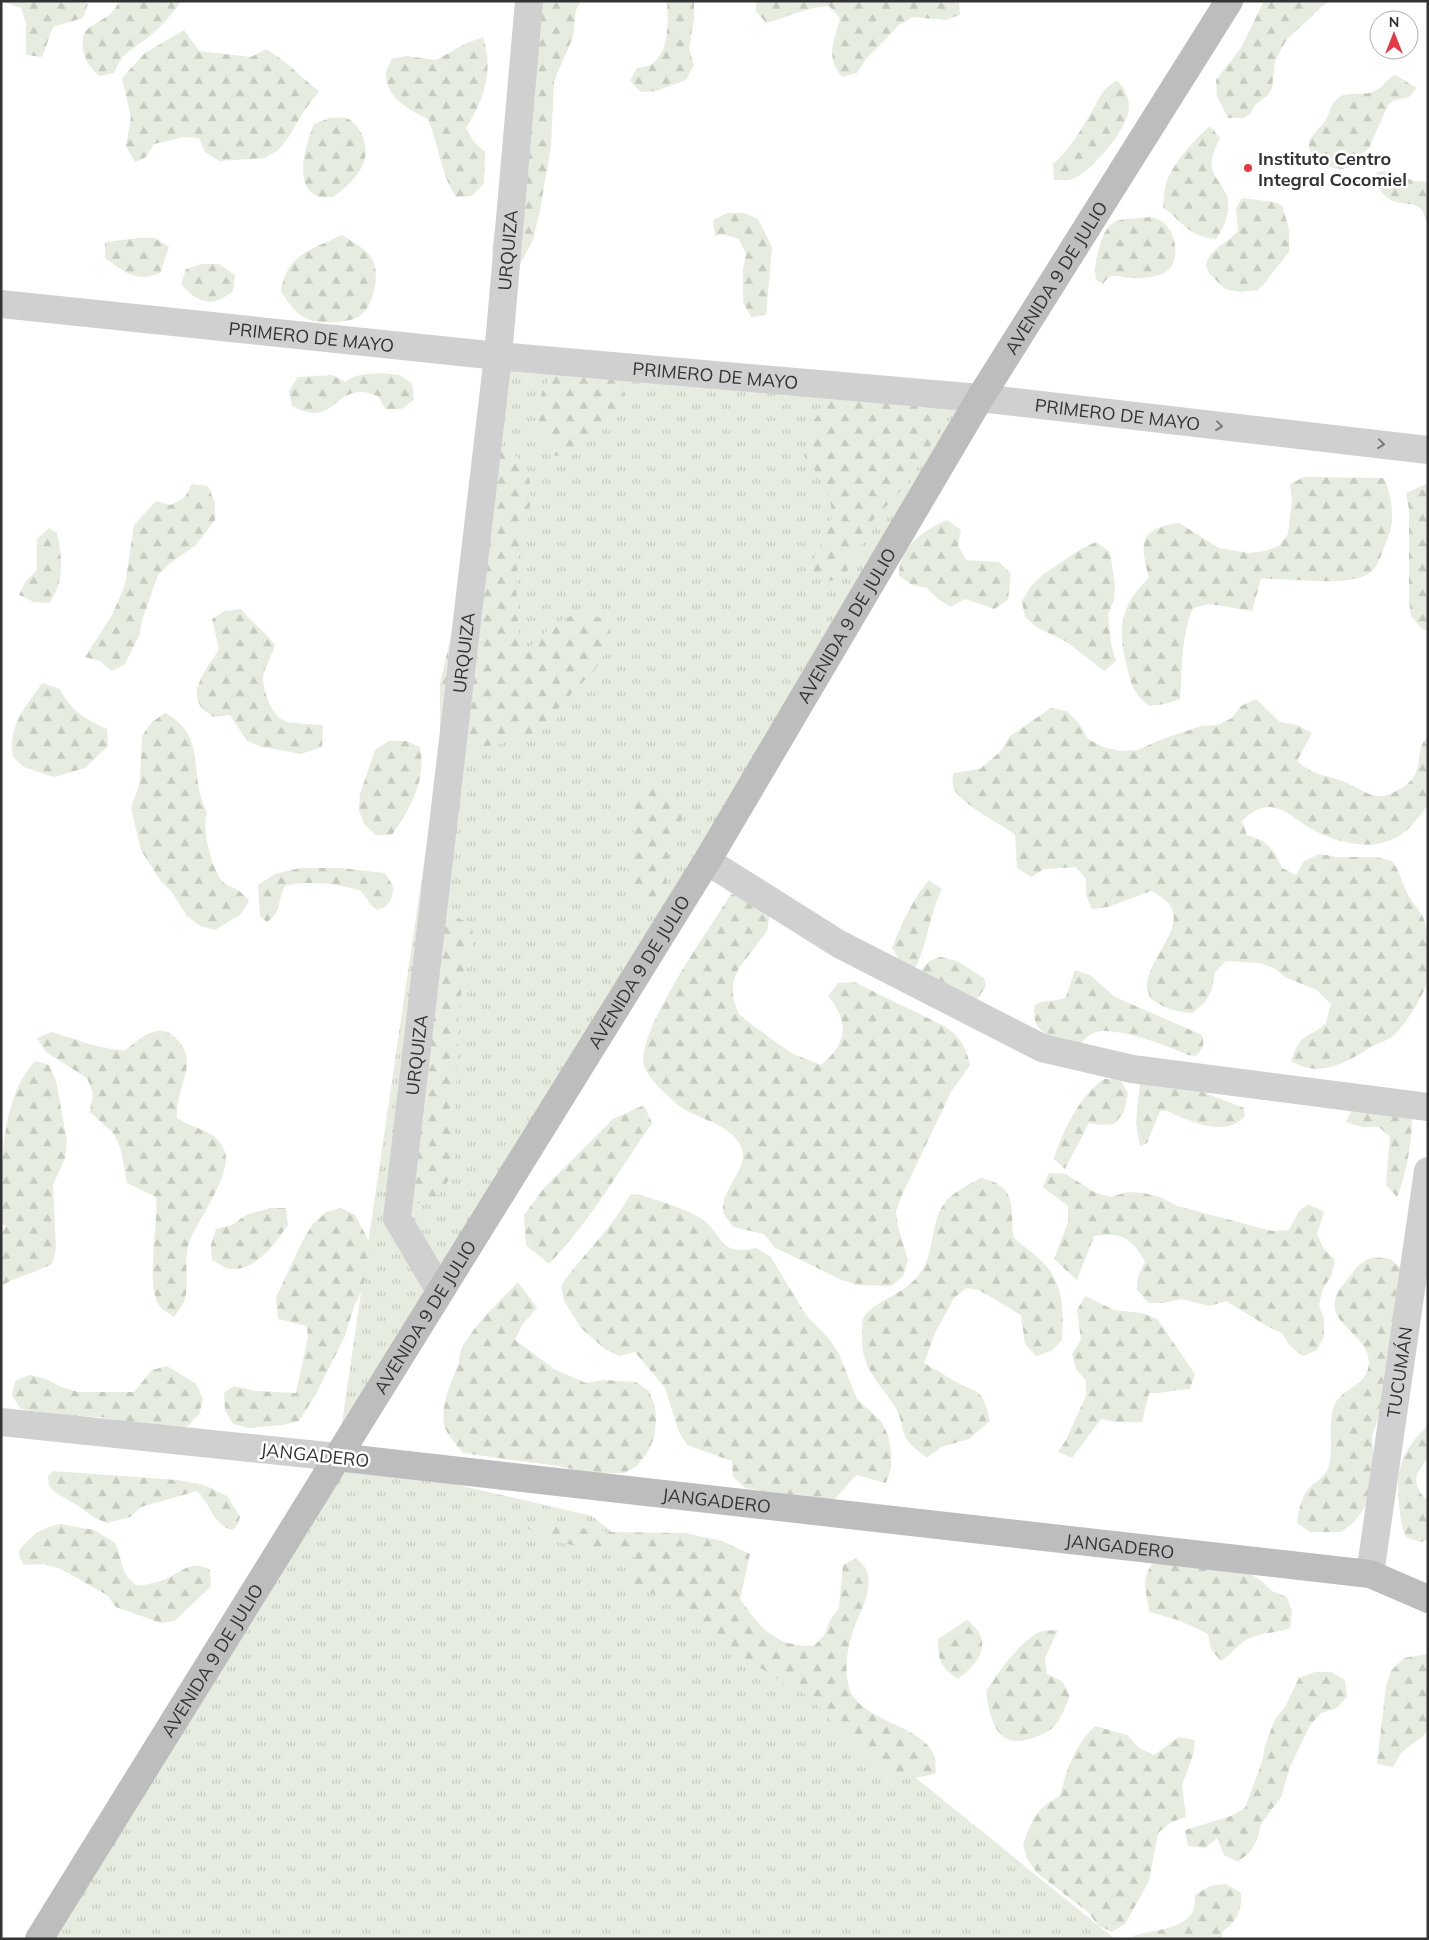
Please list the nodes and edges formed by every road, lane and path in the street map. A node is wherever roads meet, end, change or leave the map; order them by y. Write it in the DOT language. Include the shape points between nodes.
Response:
graph roads {
  1 [pos="529,1"];
  2 [pos="1229,1"];
  3 [pos="1,304"];
  4 [pos="498,356"];
  5 [pos="980,398"];
  6 [pos="1428,450"];
  7 [pos="707,861"];
  8 [pos="1428,1107"];
  9 [pos="1428,1171"];
  10 [pos="440,1291"];
  11 [pos="1,1422"];
  12 [pos="337,1457"];
  13 [pos="1370,1574"];
  14 [pos="1428,1599"];
  15 [pos="39,1939"];
  1 -- 4 [label="street, URQUIZA"];
  2 -- 5 [label="main road, AVENIDA 9 DE JULIO"];
  3 -- 4 [label="street, PRIMERO DE MAYO"];
  4 -- 5 [label="street, PRIMERO DE MAYO"];
  4 -- 10 [label="street, URQUIZA" via="397,1218"];
  5 -- 6 [label="street, PRIMERO DE MAYO, one-way"];
  5 -- 7 [label="main road, AVENIDA 9 DE JULIO"];
  7 -- 8 [label="street" via="839,944 1042,1048 1132,1069"];
  7 -- 10 [label="main road, AVENIDA 9 DE JULIO"];
  9 -- 13 [label="street, TUCUMÁN"];
  10 -- 12 [label="main road, AVENIDA 9 DE JULIO"];
  11 -- 12 [label="street, JANGADERO"];
  12 -- 13 [label="main road, JANGADERO"];
  12 -- 15 [label="main road, AVENIDA 9 DE JULIO"];
  13 -- 14 [label="main road, JANGADERO"];
}
